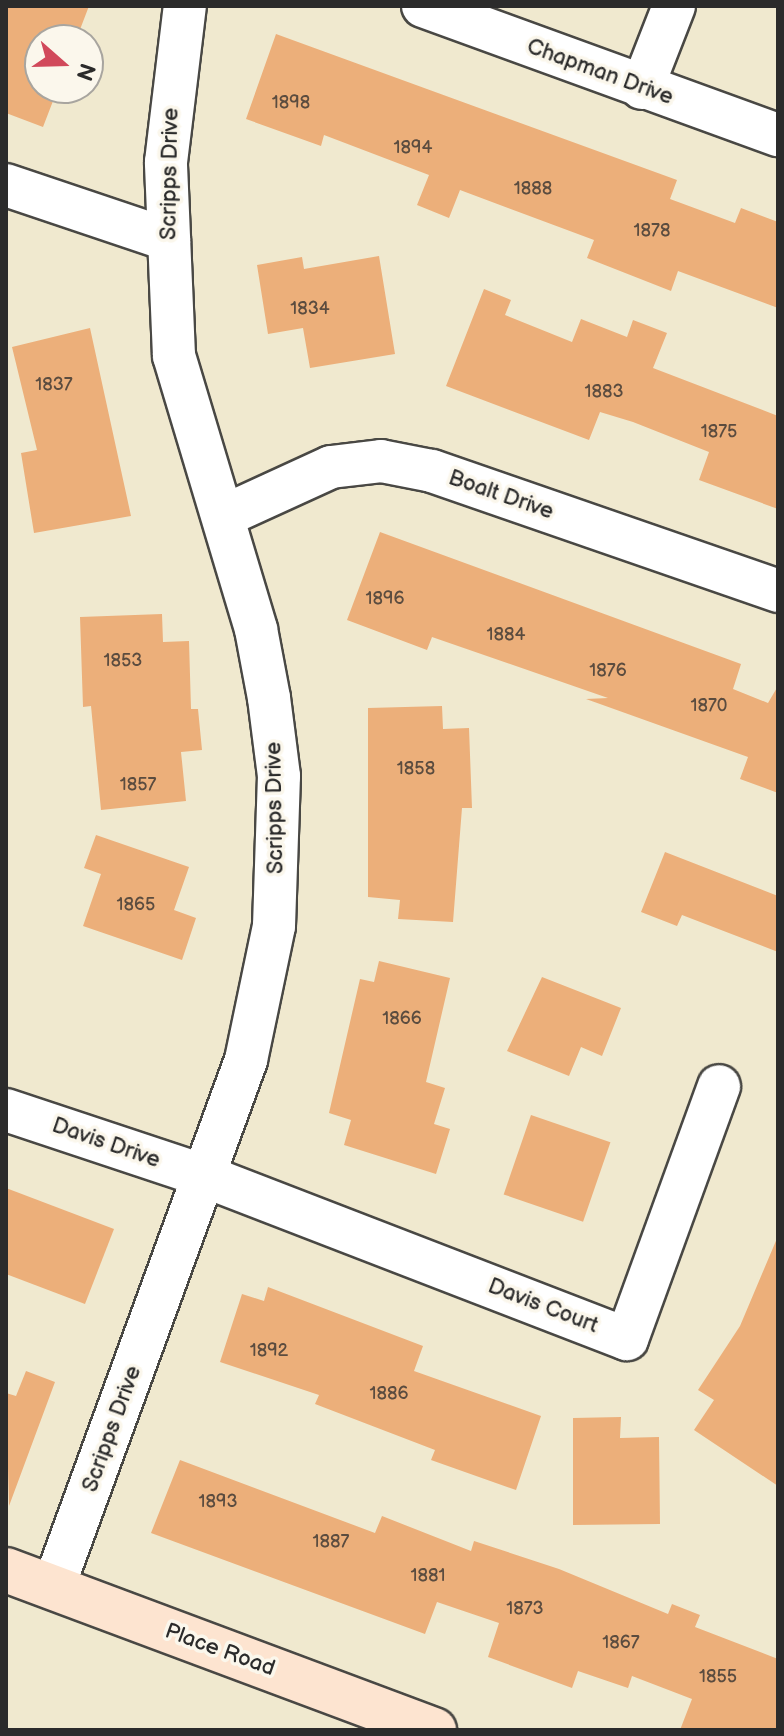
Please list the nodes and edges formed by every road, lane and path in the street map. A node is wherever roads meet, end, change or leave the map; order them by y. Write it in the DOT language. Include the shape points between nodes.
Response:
graph roads {
  1 [pos="185,6"];
  2 [pos="423,6"];
  3 [pos="674,6"];
  4 [pos="642,88"];
  5 [pos="778,135"];
  6 [pos="6,185"];
  7 [pos="169,240"];
  8 [pos="224,516"];
  9 [pos="778,591"];
  10 [pos="719,1086"];
  11 [pos="6,1110"];
  12 [pos="207,1177"];
  13 [pos="6,1570"];
  14 [pos="53,1588"];
  15 [pos="434,1730"];
  1 -- 7 [label="street, Scripps Drive" via="166,162"];
  2 -- 4 [label="street, Chapman Drive"];
  3 -- 4 [label="street"];
  4 -- 5 [label="street, Chapman Drive"];
  6 -- 7 [label="street"];
  7 -- 8 [label="street, Scripps Drive" via="174,356"];
  8 -- 9 [label="street, Boalt Drive" via="331,467 381,461 432,471"];
  8 -- 12 [label="street, Scripps Drive" via="269,698 279,856 260,1003"];
  10 -- 12 [label="street, Davis Court" via="627,1339"];
  11 -- 12 [label="street, Davis Drive"];
  12 -- 14 [label="street, Scripps Drive"];
  13 -- 14 [label="street, Place Road"];
  14 -- 15 [label="street, Place Road"];
}
